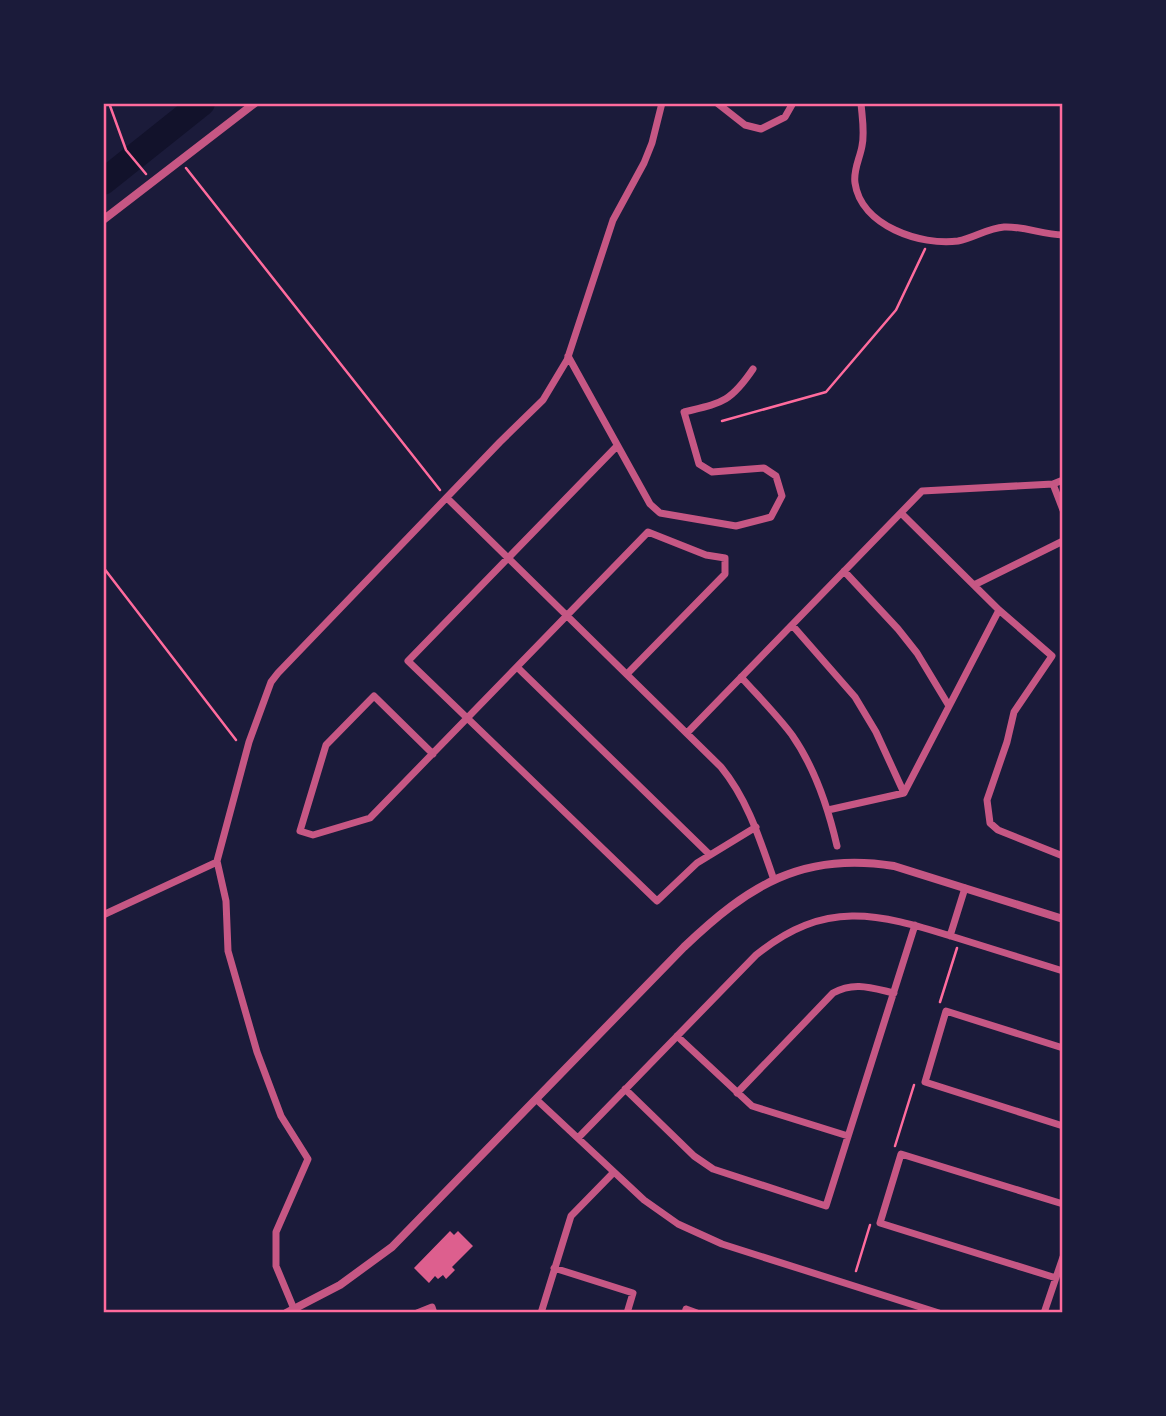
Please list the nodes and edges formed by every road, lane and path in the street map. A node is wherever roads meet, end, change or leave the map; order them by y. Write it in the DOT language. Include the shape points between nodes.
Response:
graph roads {
  1 [pos="109,103"];
  2 [pos="255,103"];
  3 [pos="662,103"];
  4 [pos="717,103"];
  5 [pos="793,103"];
  6 [pos="861,103"];
  7 [pos="181,161"];
  8 [pos="141,168"];
  9 [pos="103,220"];
  10 [pos="1063,235"];
  11 [pos="929,240"];
  12 [pos="568,356"];
  13 [pos="753,369"];
  14 [pos="722,421"];
  15 [pos="617,446"];
  16 [pos="1063,480"];
  17 [pos="1053,484"];
  18 [pos="447,498"];
  19 [pos="1063,510"];
  20 [pos="901,513"];
  21 [pos="1063,541"];
  22 [pos="508,558"];
  23 [pos="103,567"];
  24 [pos="844,572"];
  25 [pos="974,585"];
  26 [pos="999,610"];
  27 [pos="567,616"];
  28 [pos="792,625"];
  29 [pos="517,667"];
  30 [pos="627,674"];
  31 [pos="741,677"];
  32 [pos="949,706"];
  33 [pos="468,718"];
  34 [pos="687,733"];
  35 [pos="236,740"];
  36 [pos="433,754"];
  37 [pos="904,793"];
  38 [pos="828,810"];
  39 [pos="756,827"];
  40 [pos="837,846"];
  41 [pos="709,855"];
  42 [pos="1063,856"];
  43 [pos="217,862"];
  44 [pos="774,880"];
  45 [pos="965,888"];
  46 [pos="103,915"];
  47 [pos="1063,919"];
  48 [pos="915,925"];
  49 [pos="950,936"];
  50 [pos="958,945"];
  51 [pos="1063,971"];
  52 [pos="894,993"];
  53 [pos="938,1010"];
  54 [pos="677,1035"];
  55 [pos="1063,1048"];
  56 [pos="917,1075"];
  57 [pos="625,1089"];
  58 [pos="737,1093"];
  59 [pos="537,1100"];
  60 [pos="1063,1126"];
  61 [pos="848,1136"];
  62 [pos="578,1138"];
  63 [pos="893,1154"];
  64 [pos="614,1172"];
  65 [pos="1063,1204"];
  66 [pos="872,1219"];
  67 [pos="1063,1256"];
  68 [pos="554,1268"];
  69 [pos="856,1271"];
  70 [pos="1056,1278"];
  71 [pos="290,1311"];
  72 [pos="417,1313"];
  73 [pos="434,1313"];
  74 [pos="541,1313"];
  75 [pos="627,1313"];
  76 [pos="685,1313"];
  77 [pos="697,1313"];
  78 [pos="939,1313"];
  79 [pos="1044,1313"];
  1 -- 8 [label="path" via="125,150"];
  2 -- 7 [label="street"];
  3 -- 12 [label="street" via="644,163 613,220"];
  4 -- 5 [label="street" via="745,125 761,129 785,117"];
  6 -- 11 [label="street" via="864,136 855,181 862,202 875,217 898,231"];
  7 -- 9 [label="street"];
  7 -- 18 [label="path"];
  10 -- 11 [label="street" via="1003,227 957,241"];
  11 -- 14 [label="path" via="895,310 826,392"];
  12 -- 15 [label="street"];
  12 -- 18 [label="street" via="543,400"];
  13 -- 15 [label="street" via="724,402 684,412 699,464 712,472 764,468 776,476 782,496 771,517 736,526 660,513"];
  15 -- 22 [label="street"];
  16 -- 17 [label="street"];
  17 -- 19 [label="street"];
  17 -- 20 [label="street" via="922,491"];
  18 -- 22 [label="street"];
  18 -- 43 [label="street" via="271,682 249,742"];
  20 -- 24 [label="street"];
  20 -- 25 [label="street"];
  21 -- 25 [label="street"];
  22 -- 27 [label="street"];
  22 -- 33 [label="street" via="408,661"];
  23 -- 35 [label="path"];
  24 -- 28 [label="street"];
  24 -- 32 [label="street" via="917,653"];
  25 -- 26 [label="street"];
  26 -- 32 [label="street"];
  26 -- 42 [label="street" via="1052,656 1014,712 987,800 990,823"];
  27 -- 29 [label="street"];
  27 -- 30 [label="street"];
  27 -- 30 [label="street" via="648,532 725,558 724,574"];
  28 -- 31 [label="street"];
  28 -- 37 [label="street" via="855,697"];
  29 -- 33 [label="street"];
  29 -- 41 [label="street"];
  30 -- 34 [label="street"];
  31 -- 34 [label="street"];
  31 -- 38 [label="street" via="792,735"];
  32 -- 37 [label="street"];
  33 -- 36 [label="street"];
  33 -- 41 [label="street" via="657,901"];
  34 -- 39 [label="street" via="732,780"];
  36 -- 36 [label="street" via="370,818 313,835 300,831 326,745 374,696"];
  37 -- 38 [label="street"];
  38 -- 40 [label="street"];
  39 -- 41 [label="street"];
  39 -- 44 [label="street"];
  43 -- 46 [label="street"];
  43 -- 71 [label="street" via="226,901 228,951 257,1052 281,1116 308,1159 276,1232 276,1266"];
  44 -- 45 [label="street" via="826,865 870,863"];
  44 -- 59 [label="street" via="719,914"];
  45 -- 47 [label="street"];
  45 -- 49 [label="street"];
  48 -- 49 [label="street"];
  48 -- 52 [label="street"];
  48 -- 54 [label="street" via="852,914 808,923 756,955"];
  49 -- 51 [label="street"];
  50 -- 53 [label="path"];
  52 -- 58 [label="street" via="859,985 833,993"];
  52 -- 61 [label="street"];
  54 -- 57 [label="street"];
  54 -- 58 [label="street"];
  55 -- 60 [label="street" via="946,1011 925,1082"];
  56 -- 63 [label="path"];
  57 -- 61 [label="street" via="713,1169 826,1206"];
  57 -- 62 [label="street"];
  58 -- 61 [label="street" via="752,1106"];
  59 -- 62 [label="street"];
  59 -- 71 [label="street" via="393,1247 340,1285"];
  62 -- 64 [label="street"];
  64 -- 68 [label="street" via="570,1216"];
  64 -- 78 [label="street" via="652,1207 698,1234"];
  65 -- 70 [label="street" via="901,1154 880,1223"];
  66 -- 69 [label="path"];
  67 -- 70 [label="street"];
  68 -- 74 [label="street"];
  68 -- 75 [label="street" via="633,1293"];
  70 -- 79 [label="street"];
  72 -- 73 [label="street" via="432,1307"];
  76 -- 77 [label="street" via="686,1309"];
}
